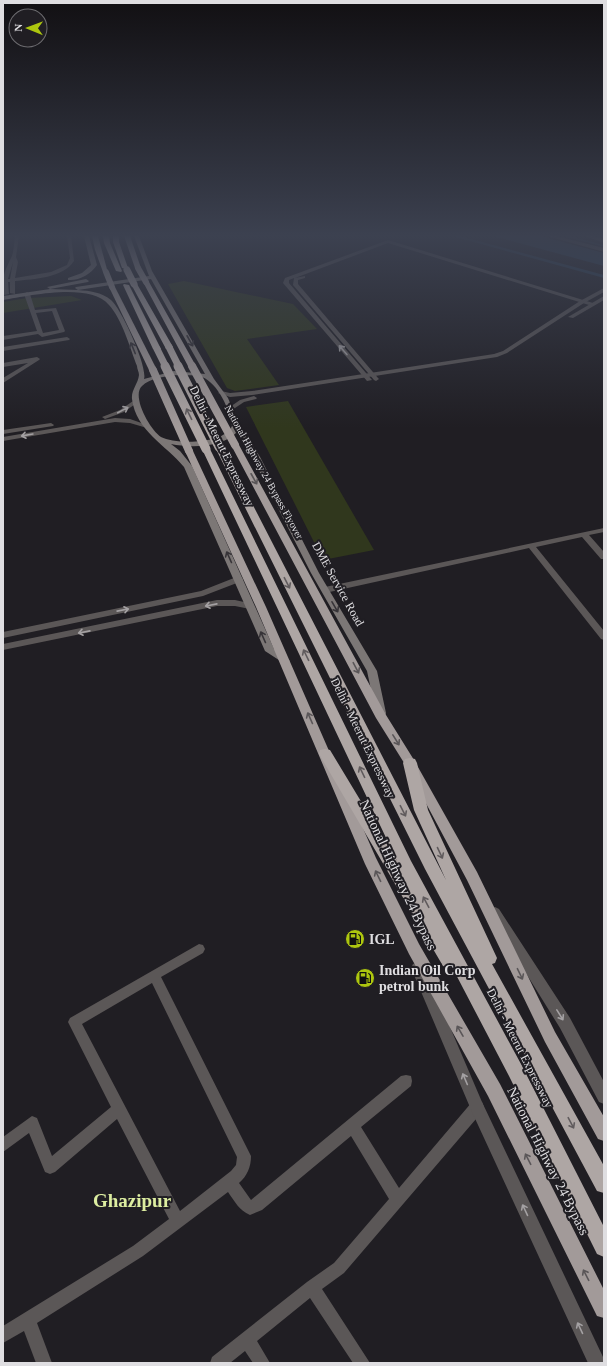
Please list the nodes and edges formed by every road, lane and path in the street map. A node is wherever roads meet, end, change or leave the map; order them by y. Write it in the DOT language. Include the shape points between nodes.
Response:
graph roads {
  1 [pos="29,300"];
  2 [pos="108,300"];
  3 [pos="118,300"];
  4 [pos="133,300"];
  5 [pos="143,300"];
  6 [pos="155,300"];
  7 [pos="165,300"];
  8 [pos="303,300"];
  9 [pos="308,300"];
  10 [pos="570,300"];
  11 [pos="586,300"];
  12 [pos="601,300"];
  13 [pos="580,303"];
  14 [pos="589,306"];
  15 [pos="33,312"];
  16 [pos="40,332"];
  17 [pos="3,338"];
  18 [pos="67,340"];
  19 [pos="33,344"];
  20 [pos="3,349"];
  21 [pos="37,359"];
  22 [pos="3,365"];
  23 [pos="371,377"];
  24 [pos="3,381"];
  25 [pos="212,382"];
  26 [pos="139,385"];
  27 [pos="221,393"];
  28 [pos="136,401"];
  29 [pos="230,409"];
  30 [pos="236,425"];
  31 [pos="147,426"];
  32 [pos="5,436"];
  33 [pos="153,436"];
  34 [pos="604,530"];
  35 [pos="584,534"];
  36 [pos="532,547"];
  37 [pos="263,549"];
  38 [pos="604,557"];
  39 [pos="239,579"];
  40 [pos="325,590"];
  41 [pos="250,606"];
  42 [pos="3,635"];
  43 [pos="604,637"];
  44 [pos="3,647"];
  45 [pos="285,661"];
  46 [pos="382,718"];
  47 [pos="325,754"];
  48 [pos="410,763"];
  49 [pos="472,876"];
  50 [pos="199,949"];
  51 [pos="414,949"];
  52 [pos="154,975"];
  53 [pos="535,1056"];
  54 [pos="515,1070"];
  55 [pos="406,1081"];
  56 [pos="604,1097"];
  57 [pos="477,1107"];
  58 [pos="120,1109"];
  59 [pos="352,1125"];
  60 [pos="604,1133"];
  61 [pos="3,1146"];
  62 [pos="230,1182"];
  63 [pos="604,1184"];
  64 [pos="398,1200"];
  65 [pos="178,1222"];
  66 [pos="604,1247"];
  67 [pos="312,1287"];
  68 [pos="604,1310"];
  69 [pos="28,1320"];
  70 [pos="3,1335"];
  71 [pos="247,1339"];
  72 [pos="44,1363"];
  73 [pos="218,1363"];
  74 [pos="262,1363"];
  75 [pos="362,1363"];
  76 [pos="597,1363"];
  1 -- 15 [label="street"];
  26 -- 2 [label="main road, one-way" via="142,375 140,366 112,302"];
  3 -- 45 [label="highway, bridge"];
  37 -- 4 [label="highway, Delhi - Meerut Expressway, one-way, bridge"];
  5 -- 37 [label="highway, Delhi - Meerut Expressway, bridge" via="169,347"];
  6 -- 46 [label="highway, National Highway 24 Bypass Flyover, one-way, bridge"];
  7 -- 25 [label="main road, one-way"];
  23 -- 8 [label="street, one-way"];
  9 -- 23 [label="street"];
  10 -- 13 [label="street"];
  11 -- 13 [label="street"];
  12 -- 14 [label="street"];
  13 -- 14 [label="street"];
  13 -- 23 [label="street" via="495,356"];
  14 -- 23 [label="street" via="510,355"];
  15 -- 16 [label="street"];
  15 -- 16 [label="street" via="54,309 62,330 42,335"];
  16 -- 17 [label="street"];
  18 -- 19 [label="street"];
  19 -- 20 [label="street"];
  19 -- 21 [label="street"];
  21 -- 22 [label="street"];
  21 -- 24 [label="street"];
  23 -- 27 [label="street" via="252,393"];
  23 -- 29 [label="street" via="254,398 242,401"];
  25 -- 26 [label="main road" via="207,377 195,374 174,373"];
  25 -- 27 [label="main road"];
  26 -- 28 [label="main road" via="136,390"];
  27 -- 29 [label="main road"];
  28 -- 31 [label="main road"];
  32 -- 28 [label="street, one-way" via="107,416 122,411"];
  29 -- 30 [label="main road"];
  30 -- 33 [label="main road" via="225,437 211,442 170,442"];
  30 -- 40 [label="main road, DME Service Road"];
  31 -- 32 [label="street, one-way" via="115,420"];
  31 -- 33 [label="main road"];
  39 -- 33 [label="main road, one-way" via="188,466 177,453"];
  34 -- 35 [label="street"];
  35 -- 36 [label="street"];
  35 -- 38 [label="street"];
  36 -- 40 [label="street"];
  36 -- 43 [label="street"];
  37 -- 53 [label="highway, Delhi - Meerut Expressway, one-way"];
  54 -- 37 [label="highway, Delhi - Meerut Expressway, one-way" via="406,865"];
  39 -- 41 [label="main road"];
  42 -- 39 [label="street, one-way" via="203,593"];
  40 -- 46 [label="main road, DME Service Road, one-way" via="372,671"];
  41 -- 44 [label="street, one-way" via="217,603"];
  45 -- 41 [label="main road, one-way" via="270,651"];
  47 -- 45 [label="highway, National Highway 24 Bypass, one-way"];
  46 -- 48 [label="highway, one-way"];
  51 -- 47 [label="highway, National Highway 24 Bypass, one-way" via="357,833"];
  47 -- 54 [label="highway"];
  48 -- 49 [label="highway"];
  48 -- 53 [label="highway, one-way" via="421,810"];
  49 -- 56 [label="street, one-way" via="565,1023"];
  49 -- 60 [label="highway, one-way" via="550,1037"];
  50 -- 52 [label="street"];
  57 -- 51 [label="street, one-way" via="414,958"];
  68 -- 51 [label="highway, National Highway 24 Bypass, one-way" via="494,1090"];
  52 -- 58 [label="street" via="74,1022"];
  52 -- 62 [label="street" via="244,1156 241,1173"];
  53 -- 63 [label="highway, Delhi - Meerut Expressway, one-way"];
  54 -- 66 [label="highway, Delhi - Meerut Expressway"];
  55 -- 59 [label="street"];
  57 -- 64 [label="street"];
  76 -- 57 [label="street, one-way"];
  58 -- 61 [label="street" via="50,1167 32,1123"];
  58 -- 65 [label="street"];
  59 -- 62 [label="street" via="257,1205 250,1208 245,1205"];
  59 -- 64 [label="street"];
  62 -- 65 [label="street"];
  64 -- 67 [label="street" via="339,1268"];
  65 -- 69 [label="street" via="138,1251"];
  67 -- 71 [label="street"];
  67 -- 75 [label="street"];
  69 -- 70 [label="street"];
  69 -- 72 [label="street"];
  71 -- 73 [label="street"];
  71 -- 74 [label="street"];
}
